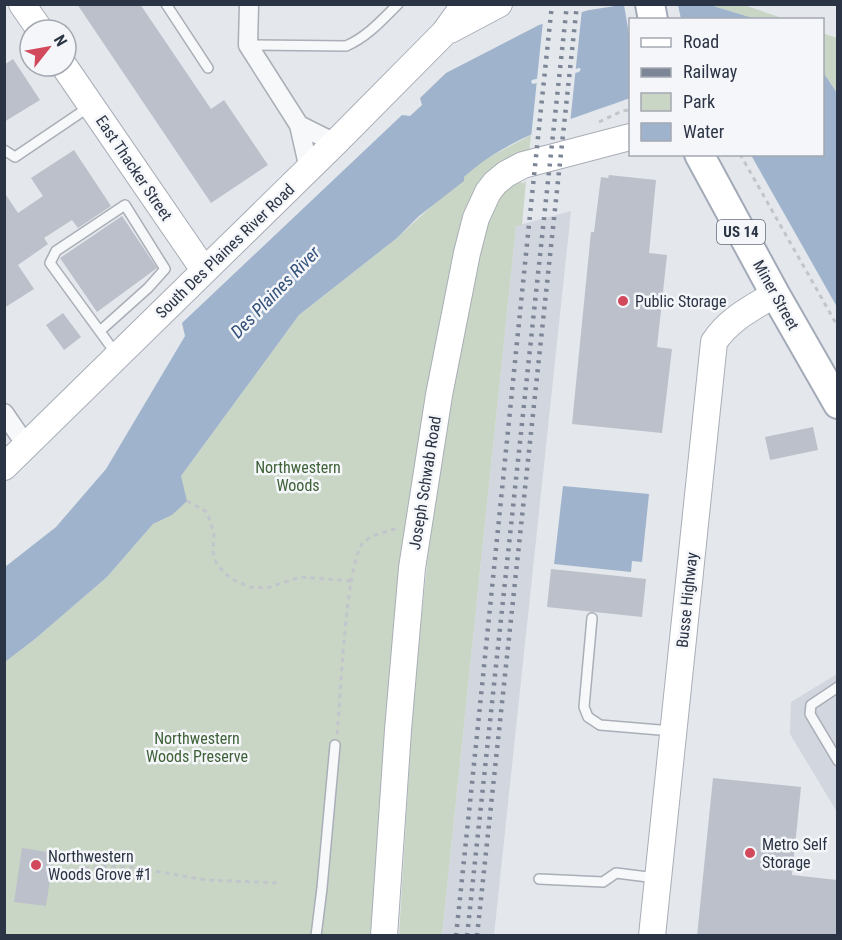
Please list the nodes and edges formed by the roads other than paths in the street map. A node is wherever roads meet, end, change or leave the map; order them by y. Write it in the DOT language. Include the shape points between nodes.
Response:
graph roads {
  1 [pos="22,4"];
  2 [pos="166,4"];
  3 [pos="249,4"];
  4 [pos="398,4"];
  5 [pos="465,4"];
  6 [pos="499,4"];
  7 [pos="32,18"];
  8 [pos="444,33"];
  9 [pos="248,45"];
  10 [pos="208,68"];
  11 [pos="72,78"];
  12 [pos="91,106"];
  13 [pos="299,125"];
  14 [pos="629,136"];
  15 [pos="335,143"];
  16 [pos="4,150"];
  17 [pos="700,156"];
  18 [pos="309,169"];
  19 [pos="204,270"];
  20 [pos="775,294"];
  21 [pos="100,331"];
  22 [pos="117,356"];
  23 [pos="837,404"];
  24 [pos="4,413"];
  25 [pos="26,445"];
  26 [pos="4,467"];
  27 [pos="592,618"];
  28 [pos="837,687"];
  29 [pos="674,731"];
  30 [pos="336,745"];
  31 [pos="837,761"];
  32 [pos="539,879"];
  33 [pos="658,879"];
  34 [pos="316,936"];
  35 [pos="384,936"];
  36 [pos="652,936"];
  1 -- 7 [label="main road"];
  2 -- 10 [label="lane"];
  3 -- 9 [label="street"];
  4 -- 9 [label="lane" via="371,31 346,46"];
  5 -- 8 [label="main road, South Des Plaines River Road"];
  6 -- 8 [label="main road, South Des Plaines River Road"];
  8 -- 15 [label="main road, South Des Plaines River Road"];
  9 -- 13 [label="street"];
  11 -- 12 [label="main road, East Thacker Street"];
  12 -- 16 [label="lane" via="15,157"];
  12 -- 19 [label="main road, East Thacker Street"];
  13 -- 15 [label="street"];
  13 -- 18 [label="street"];
  14 -- 35 [label="main road, Joseph Schwab Road" via="523,165 506,174 488,192 476,218 440,394 412,568"];
  15 -- 18 [label="main road, South Des Plaines River Road"];
  17 -- 20 [label="main road, Miner Street / US 14"];
  18 -- 19 [label="main road, South Des Plaines River Road"];
  19 -- 22 [label="main road, South Des Plaines River Road"];
  20 -- 23 [label="main road, Miner Street / US 14"];
  20 -- 29 [label="main road, Busse Highway" via="731,321 714,342"];
  21 -- 21 [label="lane" via="50,263 56,250 125,205 165,269"];
  21 -- 22 [label="lane"];
  22 -- 25 [label="main road, South Des Plaines River Road"];
  24 -- 25 [label="street"];
  25 -- 26 [label="main road, South Des Plaines River Road"];
  27 -- 29 [label="lane" via="584,707 588,717 600,725"];
  28 -- 31 [label="lane" via="811,705 810,714"];
  29 -- 33 [label="main road, Busse Highway"];
  30 -- 34 [label="lane"];
  32 -- 33 [label="lane" via="603,882 616,873"];
  33 -- 36 [label="main road, Busse Highway"];
}
